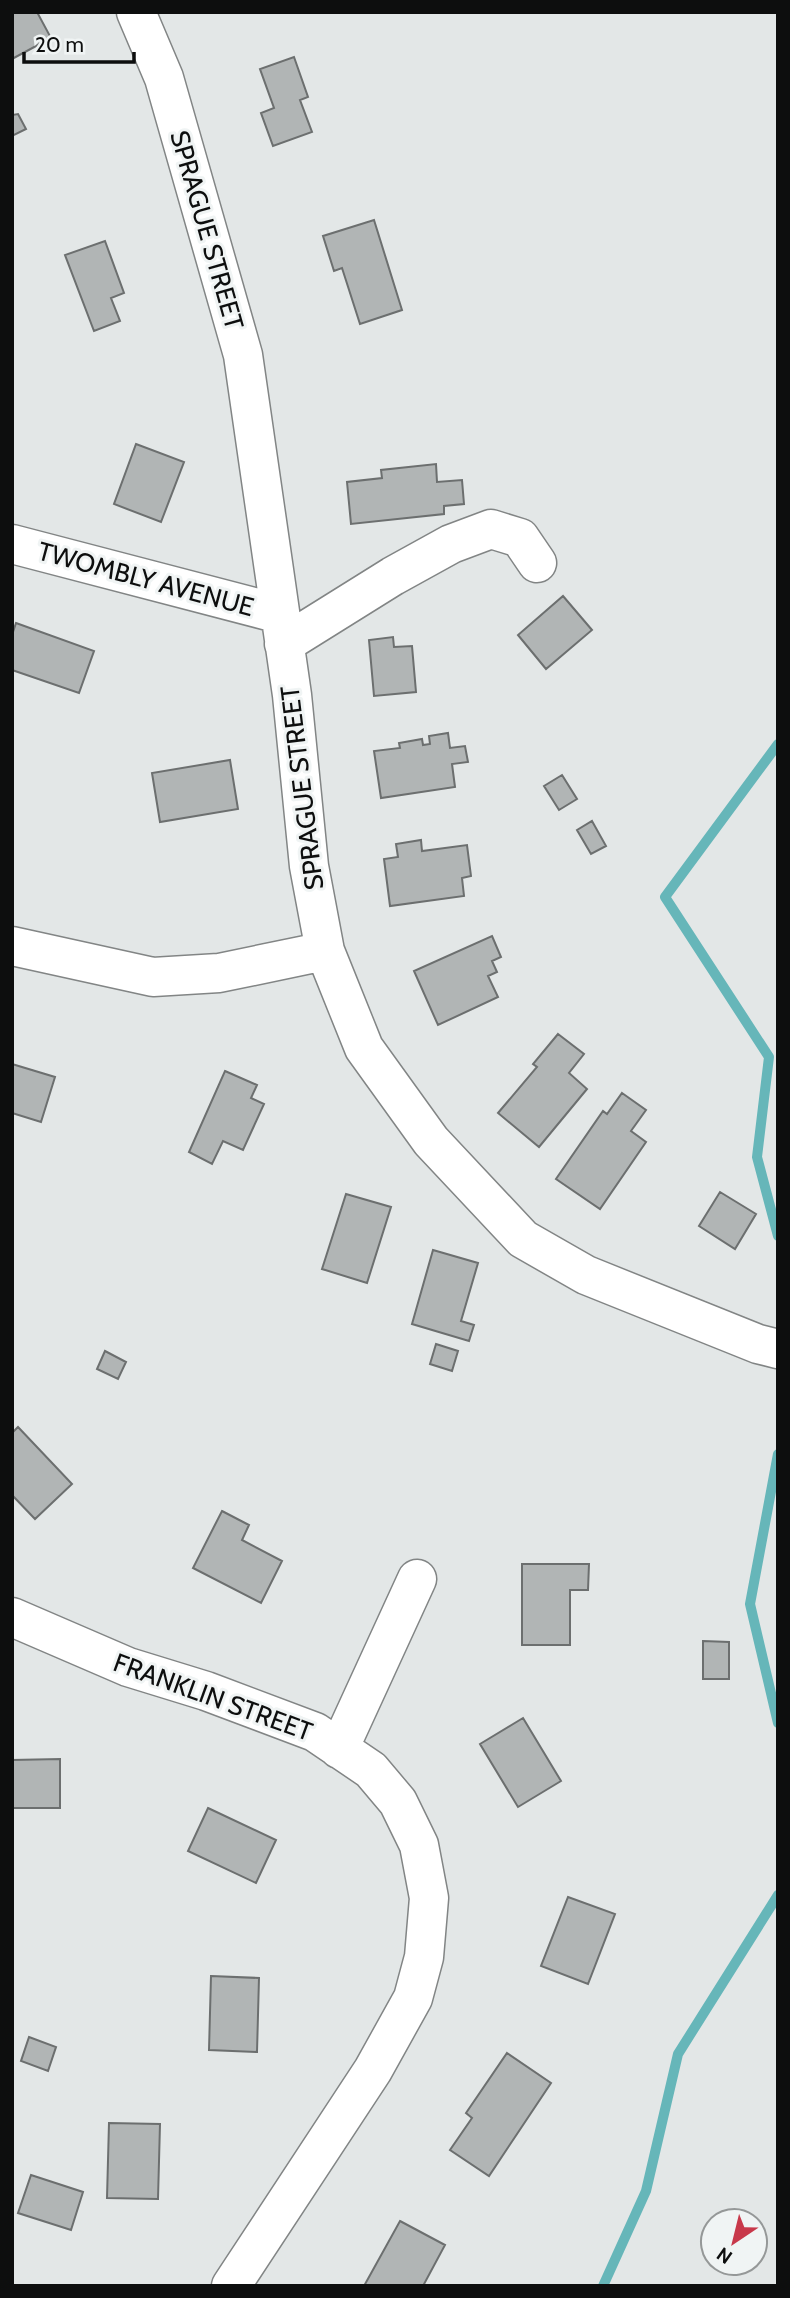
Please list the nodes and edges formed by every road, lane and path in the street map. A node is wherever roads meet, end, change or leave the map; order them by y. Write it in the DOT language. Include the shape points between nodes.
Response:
graph roads {
  1 [pos="136,12"];
  2 [pos="12,544"];
  3 [pos="537,563"];
  4 [pos="282,629"];
  5 [pos="12,946"];
  6 [pos="325,951"];
  7 [pos="778,1349"];
  8 [pos="417,1579"];
  9 [pos="12,1617"];
  10 [pos="339,1749"];
  11 [pos="231,2286"];
  1 -- 4 [label="street, SPRAGUE STREET" via="164,78 243,355"];
  2 -- 4 [label="street, TWOMBLY AVENUE"];
  3 -- 4 [label="street" via="520,538 491,528"];
  4 -- 6 [label="street, SPRAGUE STREET" via="309,866"];
  5 -- 6 [label="street" via="153,977 219,973"];
  6 -- 7 [label="street, SPRAGUE STREET" via="364,1048 431,1141 523,1239 586,1275"];
  8 -- 10 [label="street"];
  9 -- 10 [label="street, FRANKLIN STREET" via="128,1667 315,1732"];
  10 -- 11 [label="street, FRANKLIN STREET" via="371,1770 398,1802 419,1845 429,1898 424,1957 413,1998 373,2070"];
}
